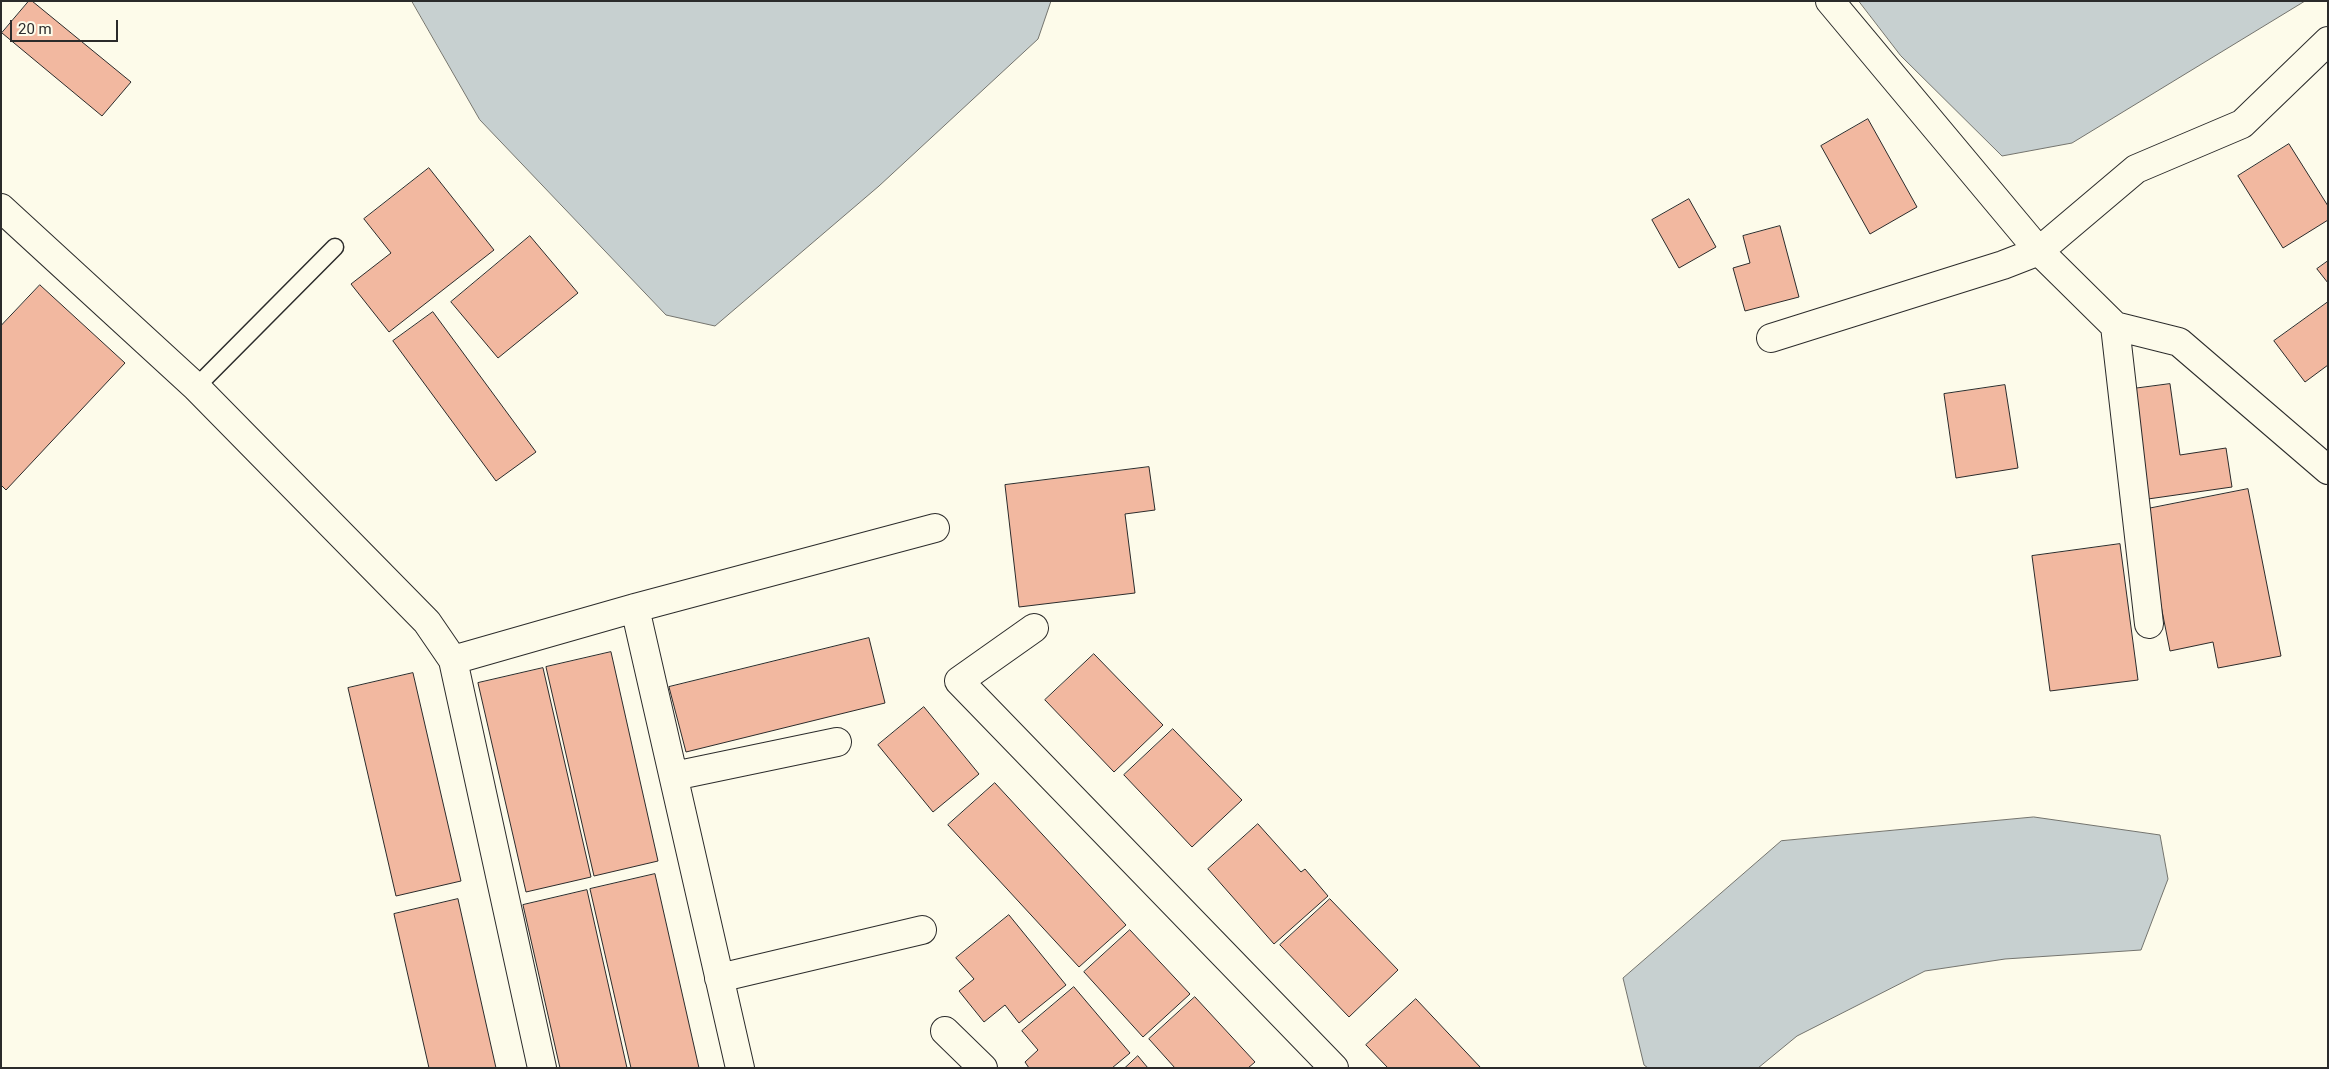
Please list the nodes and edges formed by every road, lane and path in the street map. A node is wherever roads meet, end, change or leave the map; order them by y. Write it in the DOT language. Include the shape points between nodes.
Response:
graph roads {
  1 [pos="1830,1"];
  2 [pos="2328,41"];
  3 [pos="1,208"];
  4 [pos="335,246"];
  5 [pos="2039,251"];
  6 [pos="2115,326"];
  7 [pos="1771,338"];
  8 [pos="196,387"];
  9 [pos="2328,470"];
  10 [pos="935,528"];
  11 [pos="635,608"];
  12 [pos="2149,624"];
  13 [pos="1034,628"];
  14 [pos="453,660"];
  15 [pos="837,742"];
  16 [pos="674,776"];
  17 [pos="922,930"];
  18 [pos="719,978"];
  19 [pos="946,1031"];
  20 [pos="542,1068"];
  21 [pos="740,1068"];
  22 [pos="983,1068"];
  23 [pos="1334,1068"];
  1 -- 5 [label="street"];
  2 -- 5 [label="street" via="2242,124 2136,169"];
  3 -- 8 [label="street"];
  4 -- 8 [label="lane"];
  5 -- 6 [label="street"];
  5 -- 7 [label="street"];
  6 -- 9 [label="street" via="2180,342"];
  6 -- 12 [label="street"];
  8 -- 14 [label="street" via="427,622"];
  10 -- 11 [label="street"];
  11 -- 14 [label="street"];
  11 -- 16 [label="street"];
  13 -- 23 [label="street" via="959,681"];
  14 -- 20 [label="street"];
  15 -- 16 [label="street"];
  16 -- 18 [label="street"];
  17 -- 18 [label="street"];
  18 -- 21 [label="street"];
  19 -- 22 [label="street"];
}
